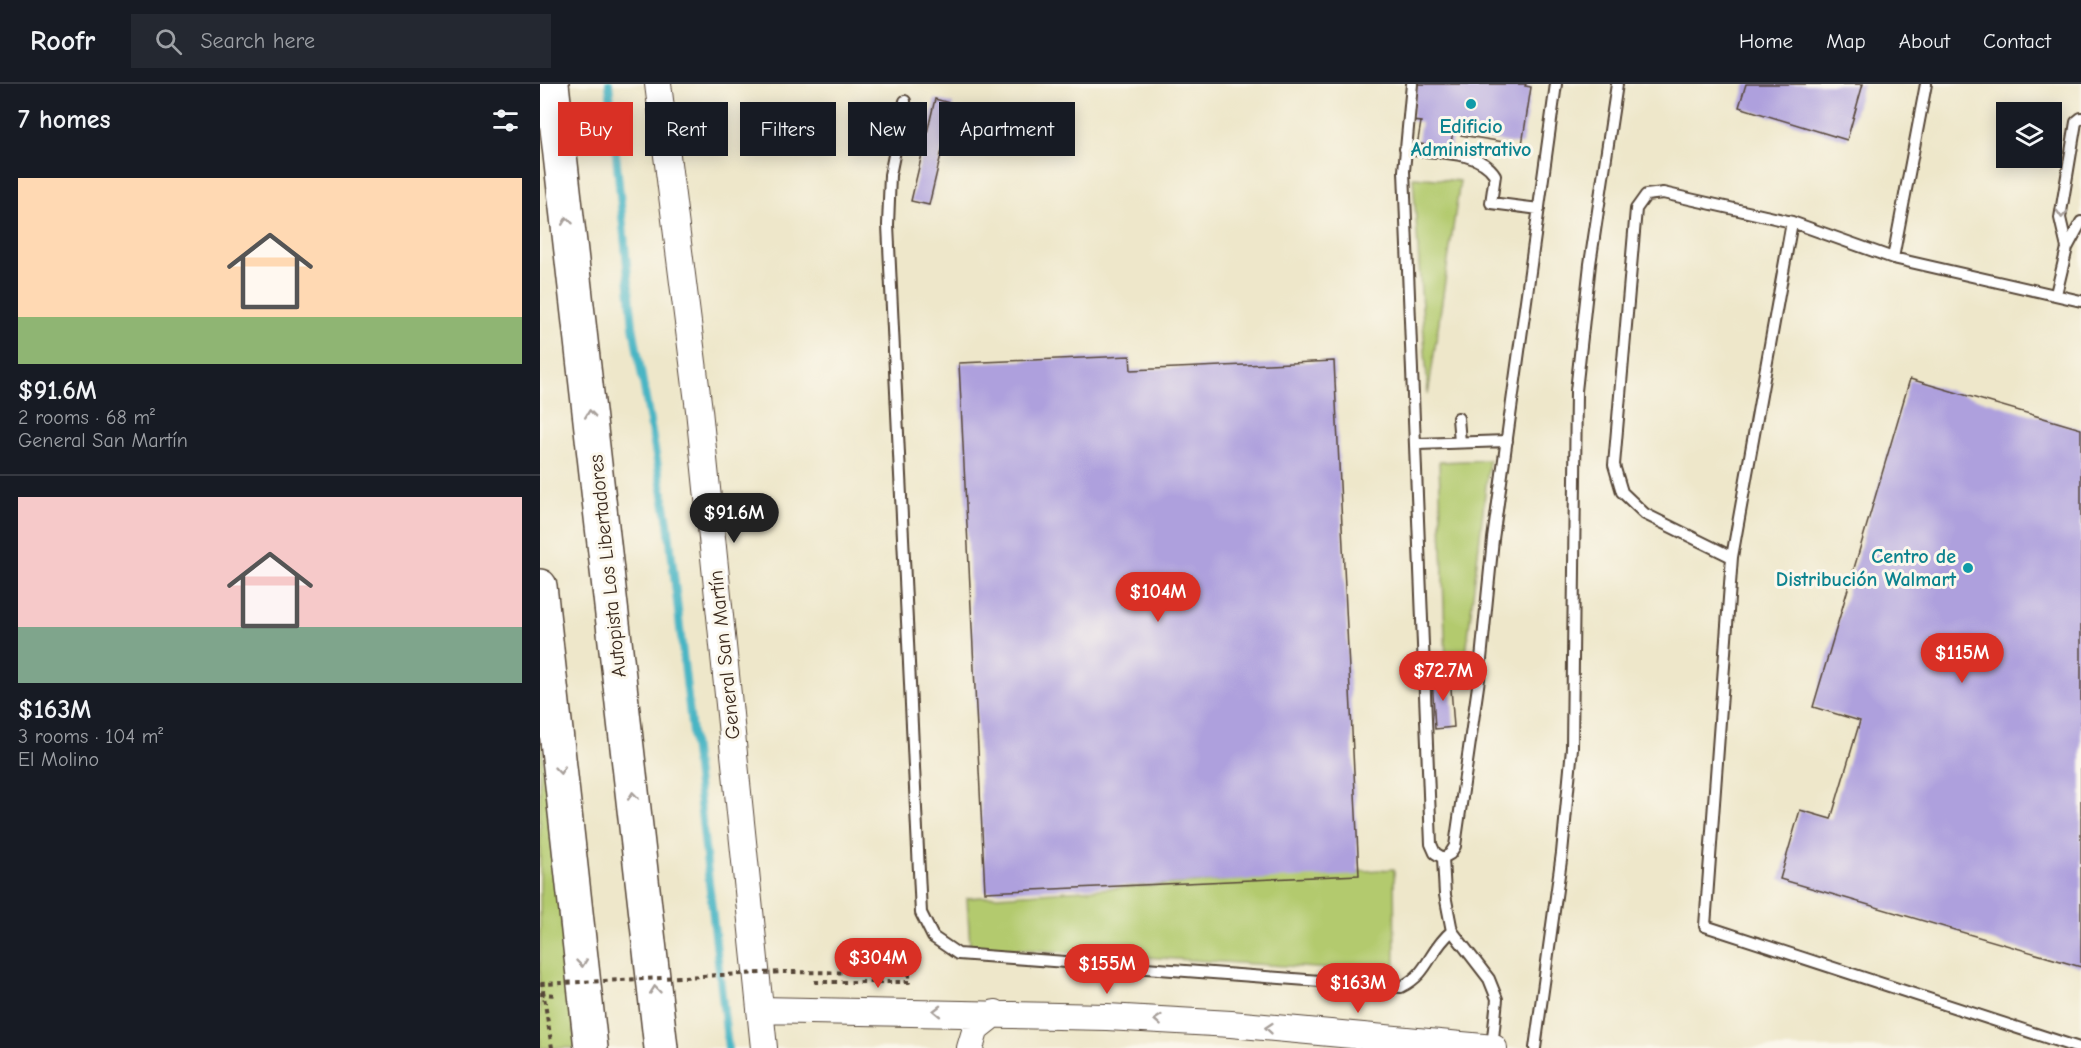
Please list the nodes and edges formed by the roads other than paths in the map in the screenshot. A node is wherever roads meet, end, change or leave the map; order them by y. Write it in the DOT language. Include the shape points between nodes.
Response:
graph roads {
  1 [pos="552,84"];
  2 [pos="658,84"];
  3 [pos="1412,84"];
  4 [pos="1556,84"];
  5 [pos="1617,84"];
  6 [pos="1926,84"];
  7 [pos="905,101"];
  8 [pos="2081,118"];
  9 [pos="1405,149"];
  10 [pos="1539,210"];
  11 [pos="1792,222"];
  12 [pos="2081,222"];
  13 [pos="2067,248"];
  14 [pos="1893,258"];
  15 [pos="2056,294"];
  16 [pos="2081,301"];
  17 [pos="1458,418"];
  18 [pos="1506,441"];
  19 [pos="1460,442"];
  20 [pos="1417,444"];
  21 [pos="1732,557"];
  22 [pos="540,586"];
  23 [pos="1443,858"];
  24 [pos="1452,932"];
  25 [pos="760,1010"];
  26 [pos="995,1013"];
  27 [pos="591,1048"];
  28 [pos="661,1048"];
  29 [pos="764,1048"];
  30 [pos="970,1048"];
  31 [pos="1493,1048"];
  32 [pos="1534,1048"];
  33 [pos="2079,1048"];
  28 -- 1 [label="highway, Autopista Los Libertadores, one-way"];
  2 -- 25 [label="street, General San Martín" via="699,410"];
  3 -- 9 [label="lane"];
  4 -- 10 [label="lane"];
  5 -- 32 [label="lane" via="1576,391 1572,748 1562,853"];
  6 -- 14 [label="lane"];
  7 -- 24 [label="lane" via="890,175 888,225 921,913 933,937 958,954 1401,987 1417,979 1437,944"];
  8 -- 13 [label="lane, one-way" via="2076,122 2060,218"];
  9 -- 10 [label="lane" via="1475,158 1489,165 1495,175 1491,203"];
  9 -- 20 [label="lane"];
  10 -- 18 [label="lane"];
  11 -- 14 [label="lane"];
  11 -- 21 [label="lane"];
  11 -- 21 [label="lane" via="1663,193 1646,195 1636,209 1614,465 1622,492 1645,514"];
  12 -- 13 [label="lane"];
  13 -- 15 [label="lane"];
  14 -- 15 [label="lane"];
  15 -- 16 [label="lane"];
  17 -- 19 [label="lane"];
  18 -- 19 [label="lane"];
  18 -- 23 [label="lane" via="1455,846"];
  19 -- 20 [label="lane"];
  20 -- 23 [label="lane" via="1431,844"];
  21 -- 33 [label="lane" via="1705,926"];
  22 -- 27 [label="highway, one-way"];
  23 -- 24 [label="lane"];
  24 -- 31 [label="lane" via="1489,979 1497,999"];
  26 -- 25 [label="street, one-way"];
  25 -- 29 [label="street, General San Martín"];
  26 -- 30 [label="street" via="976,1028"];
  31 -- 26 [label="street, one-way" via="1231,1024"];
}
